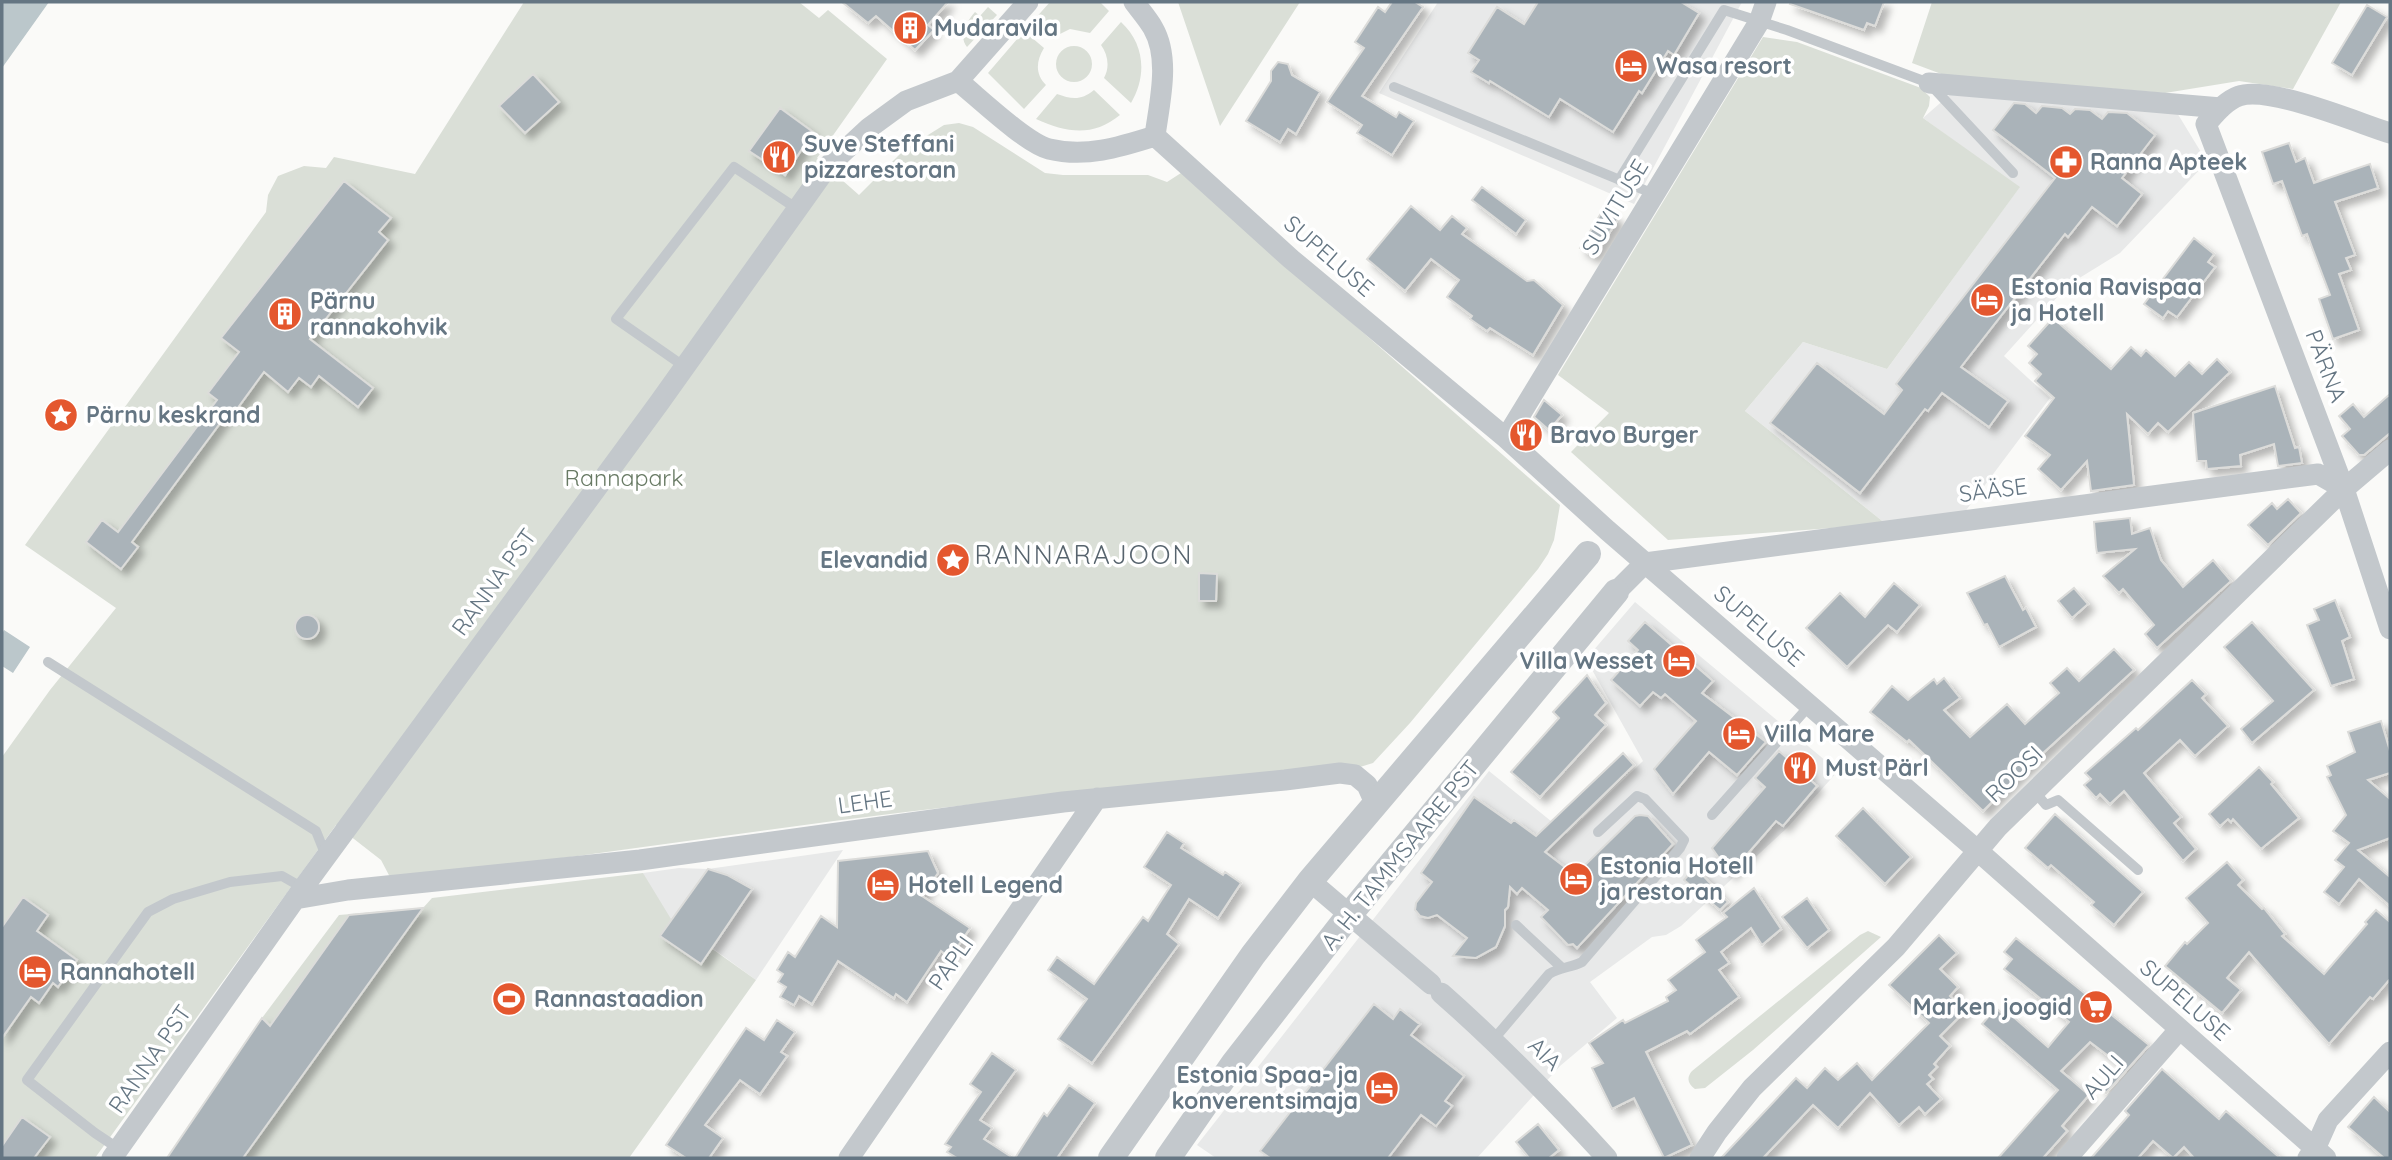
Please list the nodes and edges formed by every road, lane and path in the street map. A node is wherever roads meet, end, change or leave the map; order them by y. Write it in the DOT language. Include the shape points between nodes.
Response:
graph roads {
  1 [pos="1028,2"];
  2 [pos="1134,2"];
  3 [pos="1762,12"];
  4 [pos="958,81"];
  5 [pos="1929,83"];
  6 [pos="1394,87"];
  7 [pos="2221,108"];
  8 [pos="2390,133"];
  9 [pos="1155,136"];
  10 [pos="2013,173"];
  11 [pos="1619,180"];
  12 [pos="1654,194"];
  13 [pos="796,208"];
  14 [pos="685,367"];
  15 [pos="1506,438"];
  16 [pos="2390,450"];
  17 [pos="2344,489"];
  18 [pos="1607,530"];
  19 [pos="1588,554"];
  20 [pos="1645,562"];
  21 [pos="1616,592"];
  22 [pos="2390,629"];
  23 [pos="48,662"];
  24 [pos="1810,705"];
  25 [pos="2035,791"];
  26 [pos="1097,798"];
  27 [pos="1375,803"];
  28 [pos="1712,815"];
  29 [pos="1598,832"];
  30 [pos="1978,851"];
  31 [pos="331,852"];
  32 [pos="2138,870"];
  33 [pos="1310,881"];
  34 [pos="348,890"];
  35 [pos="299,894"];
  36 [pos="1350,914"];
  37 [pos="1516,925"];
  38 [pos="1561,967"];
  39 [pos="2179,1030"];
  40 [pos="1494,1039"];
  41 [pos="1192,1043"];
  42 [pos="2390,1052"];
  43 [pos="1230,1068"];
  44 [pos="116,1153"];
  45 [pos="2316,1155"];
  46 [pos="849,1158"];
  47 [pos="1111,1158"];
  48 [pos="1168,1158"];
  49 [pos="1606,1158"];
  50 [pos="1700,1158"];
  51 [pos="2067,1158"];
  1 -- 4 [label="street"];
  2 -- 9 [label="street" via="1155,30 1159,44 1162,84"];
  3 -- 5 [label="lane" via="1787,30"];
  3 -- 11 [label="lane" via="1724,10"];
  3 -- 12 [label="street, SUVITUSE"];
  4 -- 9 [label="street" via="1017,130 1047,148 1085,153"];
  4 -- 13 [label="street, RANNA PST" via="906,101 869,128 828,166"];
  5 -- 7 [label="street"];
  5 -- 10 [label="lane"];
  6 -- 11 [label="lane"];
  7 -- 8 [label="street" via="2241,94 2259,94"];
  7 -- 17 [label="street, PÄRNA" via="2206,124"];
  9 -- 15 [label="street, SUPELUSE" via="1291,259"];
  11 -- 12 [label="lane"];
  12 -- 15 [label="street, SUVITUSE"];
  13 -- 14 [label="street, RANNA PST"];
  13 -- 14 [label="lane" via="734,167 616,319"];
  14 -- 31 [label="street, RANNA PST"];
  15 -- 18 [label="street, SUPELUSE"];
  16 -- 17 [label="street, ROOSI"];
  17 -- 20 [label="street, SÄÄSE" via="2318,474"];
  17 -- 22 [label="street, PÄRNA"];
  17 -- 25 [label="street, ROOSI"];
  18 -- 19 [label="street"];
  18 -- 20 [label="street, SUPELUSE"];
  19 -- 27 [label="street"];
  20 -- 21 [label="street, A. H. TAMMSAARE PST"];
  20 -- 24 [label="street, SUPELUSE"];
  21 -- 36 [label="street, A. H. TAMMSAARE PST"];
  23 -- 31 [label="lane" via="316,831"];
  24 -- 28 [label="lane"];
  24 -- 30 [label="street, SUPELUSE"];
  25 -- 30 [label="street, ROOSI"];
  25 -- 32 [label="lane" via="2046,805 2058,800"];
  26 -- 27 [label="street, LEHE" via="1340,773 1355,775 1367,785"];
  26 -- 34 [label="street, LEHE" via="640,860"];
  26 -- 46 [label="street, PAPLI"];
  27 -- 33 [label="street"];
  29 -- 38 [label="lane" via="1637,796 1684,840 1581,962"];
  30 -- 39 [label="street, SUPELUSE"];
  30 -- 50 [label="street, ROOSI" via="1896,947 1752,1088"];
  31 -- 34 [label="street"];
  31 -- 35 [label="street, RANNA PST"];
  33 -- 36 [label="street, AIA"];
  33 -- 41 [label="street"];
  34 -- 35 [label="street, LEHE"];
  35 -- 44 [label="street, RANNA PST"];
  35 -- 44 [label="lane" via="282,876 229,882 173,899 148,912 27,1080"];
  36 -- 40 [label="street, AIA"];
  36 -- 43 [label="street, A. H. TAMMSAARE PST"];
  37 -- 38 [label="lane"];
  38 -- 40 [label="lane" via="1549,974"];
  39 -- 45 [label="street, SUPELUSE"];
  39 -- 51 [label="street, AULI"];
  40 -- 49 [label="street, AIA"];
  41 -- 43 [label="street"];
  41 -- 47 [label="street"];
  42 -- 45 [label="street" via="2328,1120"];
  43 -- 48 [label="street, A. H. TAMMSAARE PST"];
}
